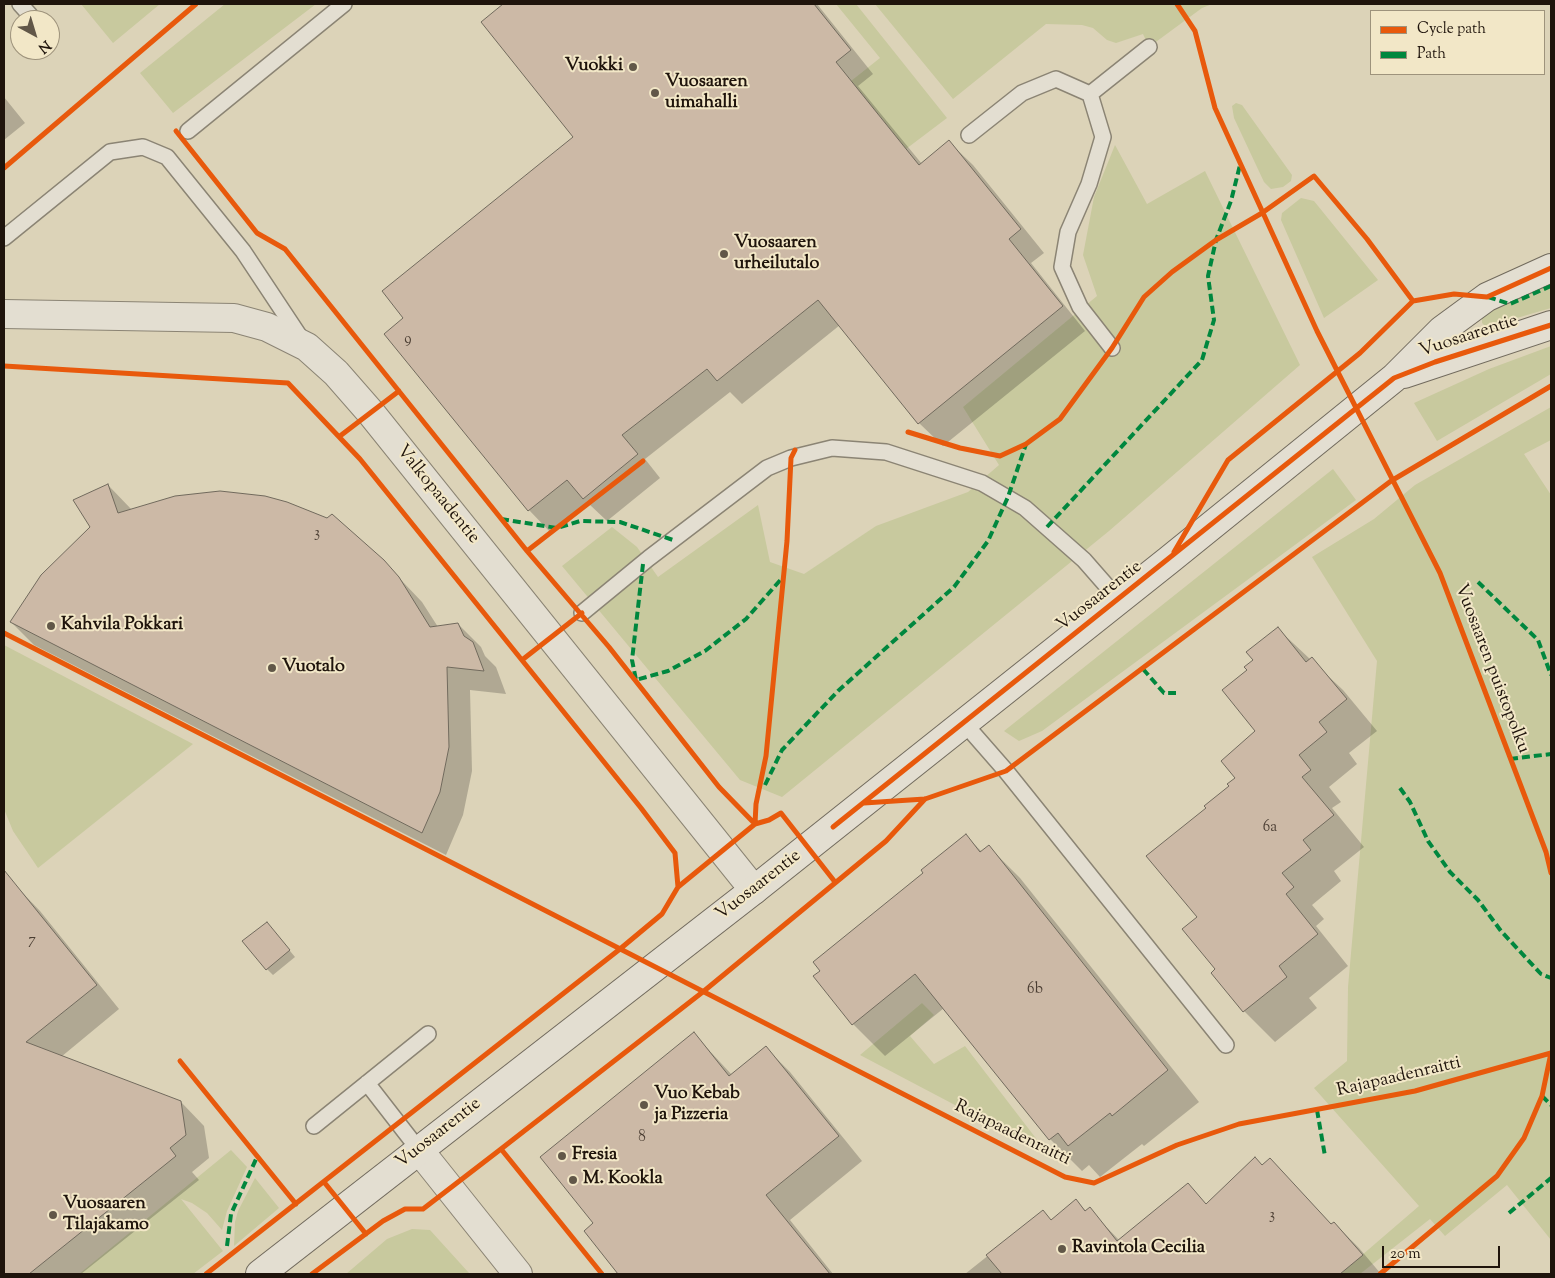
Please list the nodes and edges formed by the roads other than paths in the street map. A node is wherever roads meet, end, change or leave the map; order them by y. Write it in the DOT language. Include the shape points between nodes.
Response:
graph roads {
  1 [pos="344,4"];
  2 [pos="1149,47"];
  3 [pos="1090,94"];
  4 [pos="188,131"];
  5 [pos="969,135"];
  6 [pos="4,238"];
  7 [pos="1551,268"];
  8 [pos="4,314"];
  9 [pos="1551,325"];
  10 [pos="306,347"];
  11 [pos="1112,348"];
  12 [pos="1394,378"];
  13 [pos="1119,600"];
  14 [pos="582,614"];
  15 [pos="964,723"];
  16 [pos="754,890"];
  17 [pos="428,1034"];
  18 [pos="1226,1046"];
  19 [pos="367,1083"];
  20 [pos="314,1126"];
  21 [pos="419,1150"];
  22 [pos="260,1274"];
  23 [pos="518,1274"];
  1 -- 4 [label="lane"];
  2 -- 3 [label="lane"];
  3 -- 5 [label="lane" via="1056,79 1022,93"];
  3 -- 11 [label="lane" via="1103,137 1089,184 1068,232 1062,267 1080,307"];
  6 -- 10 [label="lane" via="110,152 143,147 167,157 243,251"];
  7 -- 12 [label="street, Vuosaarentie" via="1487,297 1442,330"];
  8 -- 10 [label="street, Valkopaadentie" via="234,318 267,327"];
  9 -- 12 [label="street, Vuosaarentie"];
  10 -- 16 [label="street, Valkopaadentie" via="336,373 371,413"];
  12 -- 13 [label="street, Vuosaarentie"];
  13 -- 14 [label="lane" via="1084,560 1032,514 982,483 886,452 832,448 766,468"];
  13 -- 15 [label="street, Vuosaarentie"];
  15 -- 16 [label="street, Vuosaarentie"];
  15 -- 18 [label="lane"];
  16 -- 21 [label="street, Vuosaarentie"];
  17 -- 19 [label="lane"];
  19 -- 20 [label="lane"];
  19 -- 21 [label="lane"];
  21 -- 22 [label="street, Vuosaarentie"];
  21 -- 23 [label="street"];
}
